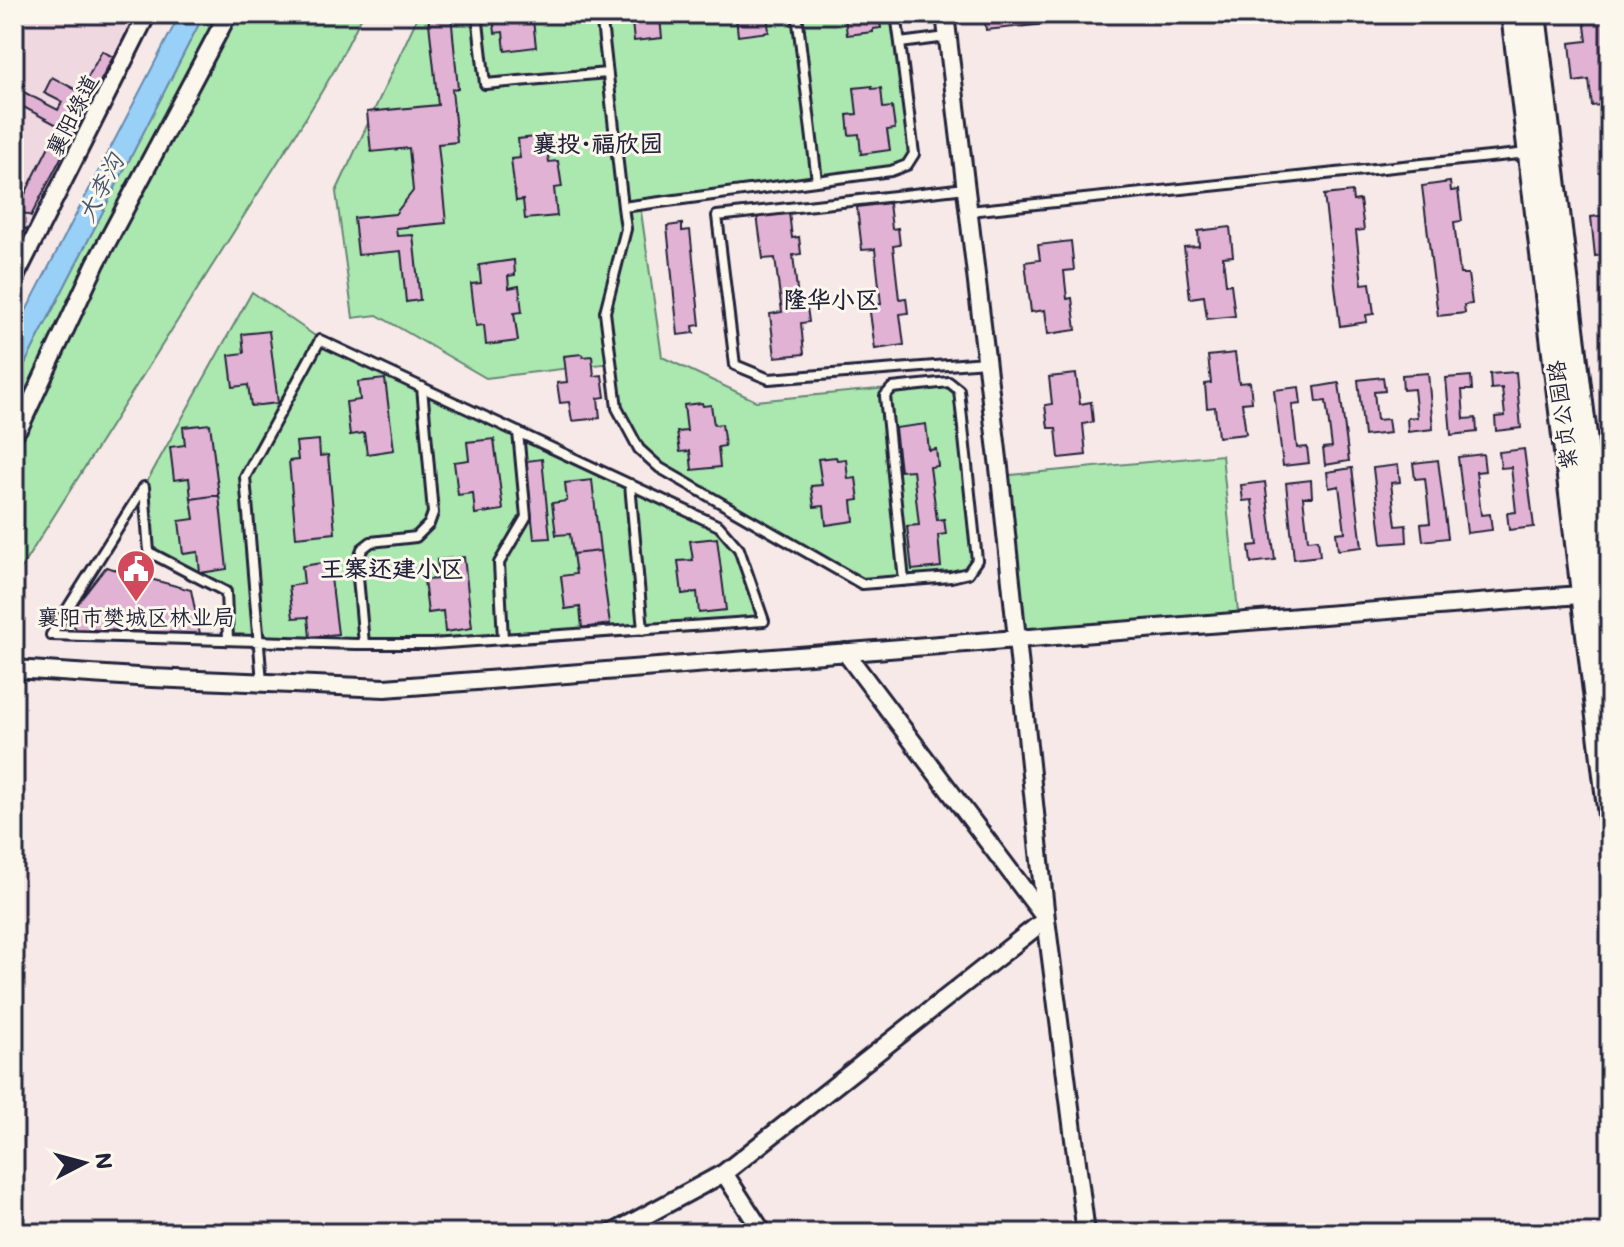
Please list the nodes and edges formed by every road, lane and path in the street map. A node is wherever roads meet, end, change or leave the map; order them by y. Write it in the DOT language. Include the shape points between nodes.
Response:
graph roads {
  1 [pos="147,14"];
  2 [pos="228,14"];
  3 [pos="477,14"];
  4 [pos="601,14"];
  5 [pos="797,14"];
  6 [pos="896,14"];
  7 [pos="945,14"];
  8 [pos="1513,14"];
  9 [pos="1534,14"];
  10 [pos="947,37"];
  11 [pos="900,43"];
  12 [pos="607,73"];
  13 [pos="1530,152"];
  14 [pos="817,181"];
  15 [pos="966,188"];
  16 [pos="623,207"];
  17 [pos="968,212"];
  18 [pos="14,279"];
  19 [pos="986,362"];
  20 [pos="422,387"];
  21 [pos="518,432"];
  22 [pos="14,434"];
  23 [pos="630,484"];
  24 [pos="904,581"];
  25 [pos="1599,593"];
  26 [pos="643,630"];
  27 [pos="228,639"];
  28 [pos="503,639"];
  29 [pos="1017,639"];
  30 [pos="258,640"];
  31 [pos="1610,642"];
  32 [pos="364,644"];
  33 [pos="845,652"];
  34 [pos="14,669"];
  35 [pos="262,683"];
  36 [pos="1610,816"];
  37 [pos="1046,919"];
  38 [pos="724,1173"];
  39 [pos="613,1233"];
  40 [pos="763,1233"];
  41 [pos="1086,1233"];
  1 -- 18 [label="street, 襄阳绿道"];
  2 -- 22 [label="street" via="96,263"];
  3 -- 12 [label="lane" via="485,84"];
  4 -- 12 [label="lane"];
  5 -- 14 [label="lane"];
  6 -- 11 [label="lane"];
  7 -- 10 [label="street"];
  8 -- 13 [label="street, 紫贞公园路"];
  9 -- 25 [label="street, 紫贞公园路"];
  10 -- 11 [label="lane"];
  10 -- 15 [label="street"];
  11 -- 14 [label="lane" via="914,154 907,165 891,171"];
  12 -- 16 [label="lane"];
  13 -- 17 [label="lane"];
  13 -- 25 [label="street, 紫贞公园路"];
  14 -- 16 [label="lane"];
  15 -- 17 [label="street"];
  15 -- 19 [label="lane" via="717,216 735,365 769,379"];
  16 -- 24 [label="lane" via="626,229 605,312 617,408 639,449 660,468 862,584"];
  17 -- 19 [label="street"];
  19 -- 29 [label="street"];
  20 -- 21 [label="lane"];
  20 -- 30 [label="lane" via="320,340 245,477"];
  20 -- 32 [label="lane" via="433,513 416,537 371,542 362,549 357,566"];
  21 -- 23 [label="lane"];
  21 -- 28 [label="lane" via="526,517 499,563"];
  23 -- 26 [label="lane"];
  23 -- 26 [label="lane" via="719,526 739,549 764,621"];
  24 -- 24 [label="lane" via="885,396 892,388 949,382 959,390 977,560 968,573"];
  25 -- 29 [label="street"];
  25 -- 31 [label="street, 紫贞公园路"];
  25 -- 36 [label="street, 紫贞公园路"];
  26 -- 28 [label="lane"];
  27 -- 27 [label="lane" via="169,637 51,635 144,487 149,552 226,592"];
  27 -- 30 [label="lane"];
  28 -- 32 [label="lane"];
  29 -- 33 [label="street"];
  29 -- 37 [label="street"];
  30 -- 32 [label="lane"];
  30 -- 35 [label="lane"];
  33 -- 35 [label="street" via="385,688"];
  33 -- 37 [label="street"];
  34 -- 35 [label="street"];
  37 -- 38 [label="street"];
  37 -- 41 [label="street"];
  38 -- 39 [label="street"];
  38 -- 40 [label="street"];
}
